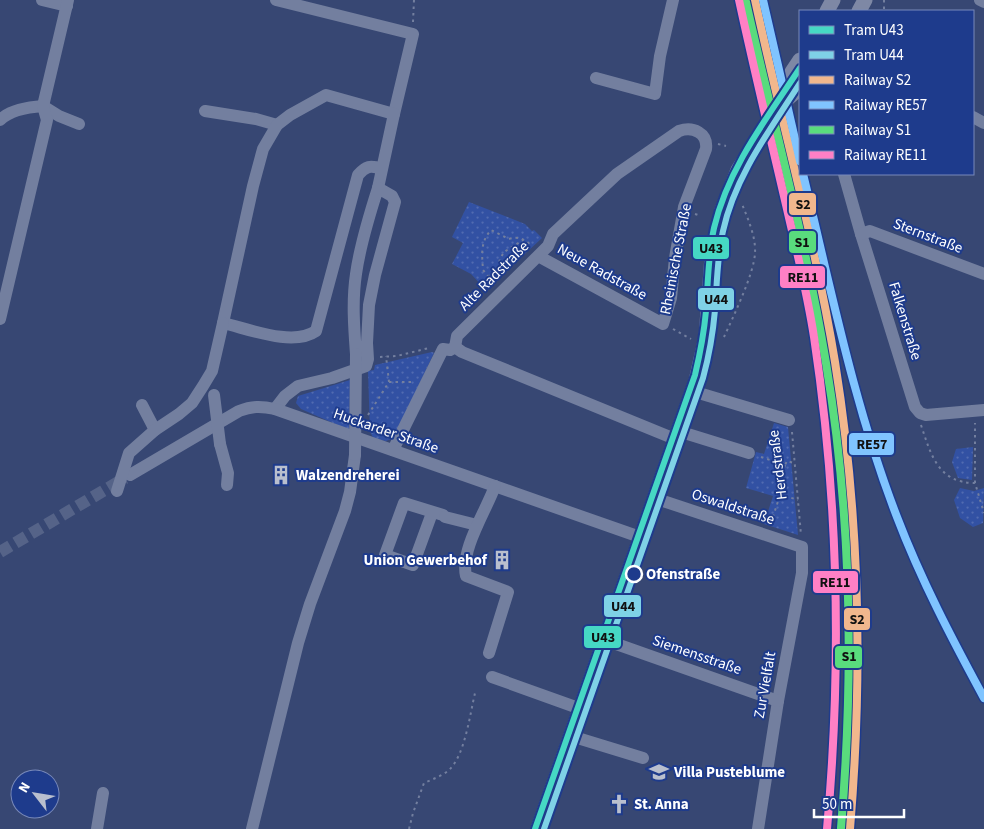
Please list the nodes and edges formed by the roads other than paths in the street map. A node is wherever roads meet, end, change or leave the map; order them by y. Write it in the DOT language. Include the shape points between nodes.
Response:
graph roads {
  1 [pos="42,0"];
  2 [pos="276,0"];
  3 [pos="673,0"];
  4 [pos="980,0"];
  5 [pos="984,2"];
  6 [pos="67,3"];
  7 [pos="799,62"];
  8 [pos="596,78"];
  9 [pos="799,89"];
  10 [pos="43,106"];
  11 [pos="777,109"];
  12 [pos="205,111"];
  13 [pos="394,114"];
  14 [pos="0,120"];
  15 [pos="79,124"];
  16 [pos="277,125"];
  17 [pos="679,132"];
  18 [pos="382,169"];
  19 [pos="844,175"];
  20 [pos="378,188"];
  21 [pos="861,234"];
  22 [pos="538,256"];
  23 [pos="984,274"];
  24 [pos="0,318"];
  25 [pos="223,323"];
  26 [pos="663,324"];
  27 [pos="449,348"];
  28 [pos="212,371"];
  29 [pos="692,391"];
  30 [pos="142,405"];
  31 [pos="275,409"];
  32 [pos="979,411"];
  33 [pos="789,420"];
  34 [pos="155,430"];
  35 [pos="677,435"];
  36 [pos="393,450"];
  37 [pos="749,453"];
  38 [pos="130,475"];
  39 [pos="227,485"];
  40 [pos="495,486"];
  41 [pos="117,492"];
  42 [pos="654,498"];
  43 [pos="440,515"];
  44 [pos="477,525"];
  45 [pos="640,537"];
  46 [pos="802,547"];
  47 [pos="605,640"];
  48 [pos="489,653"];
  49 [pos="492,677"];
  50 [pos="778,701"];
  51 [pos="581,709"];
  52 [pos="571,736"];
  53 [pos="643,758"];
  54 [pos="103,793"];
  55 [pos="97,829"];
  56 [pos="252,829"];
  57 [pos="538,829"];
  58 [pos="758,829"];
  1 -- 6 [label="street"];
  2 -- 13 [label="street" via="414,34"];
  3 -- 8 [label="street" via="655,94"];
  4 -- 5 [label="street"];
  6 -- 10 [label="street"];
  7 -- 11 [label="main road"];
  9 -- 11 [label="main road"];
  10 -- 14 [label="street" via="21,110"];
  10 -- 15 [label="street"];
  10 -- 24 [label="street" via="47,120"];
  11 -- 29 [label="main road" via="746,157 729,192 715,237 704,346"];
  12 -- 16 [label="street"];
  13 -- 16 [label="street" via="326,95"];
  13 -- 18 [label="street"];
  16 -- 25 [label="street" via="263,149"];
  17 -- 22 [label="street, Alte Radstraße" via="616,174 553,234 548,246"];
  17 -- 26 [label="street, Rheinische Straße" via="690,129 699,132 707,145 684,207 671,298"];
  18 -- 20 [label="street"];
  18 -- 25 [label="street" via="365,167 358,175 316,332 309,336 283,338"];
  19 -- 21 [label="street, Falkenstraße"];
  20 -- 31 [label="street" via="392,196 395,202 369,305 366,366 298,386"];
  20 -- 56 [label="street, bridge" via="356,275 352,483 298,643"];
  21 -- 23 [label="street, Sternstraße" via="870,231"];
  21 -- 32 [label="street, Falkenstraße" via="915,407 926,415"];
  22 -- 26 [label="street, Neue Radstraße"];
  22 -- 27 [label="street, Alte Radstraße" via="457,336"];
  25 -- 28 [label="street"];
  27 -- 35 [label="street"];
  27 -- 36 [label="street, Alte Radstraße" via="424,387"];
  28 -- 34 [label="street" via="192,403"];
  28 -- 39 [label="street, bridge"];
  29 -- 33 [label="street, Herdstraße"];
  29 -- 35 [label="main road"];
  30 -- 34 [label="street"];
  31 -- 36 [label="street, Huckarder Straße"];
  31 -- 38 [label="street, Huckarder Straße" via="262,406 239,411"];
  34 -- 41 [label="street" via="129,453"];
  35 -- 37 [label="street"];
  35 -- 42 [label="main road"];
  36 -- 40 [label="street, Huckarder Straße"];
  40 -- 44 [label="street"];
  40 -- 45 [label="street, Huckarder Straße"];
  42 -- 45 [label="main road"];
  42 -- 46 [label="street, Oswaldstraße"];
  43 -- 43 [label="street" via="413,565 385,555 404,503"];
  43 -- 44 [label="street"];
  44 -- 48 [label="street" via="464,567 466,576 508,592"];
  45 -- 47 [label="main road"];
  46 -- 50 [label="street, Zur Vielfalt" via="802,573"];
  47 -- 50 [label="street, Siemensstraße"];
  47 -- 51 [label="main road"];
  49 -- 51 [label="street"];
  50 -- 58 [label="street, Zur Vielfalt"];
  51 -- 52 [label="main road"];
  52 -- 53 [label="street"];
  52 -- 57 [label="main road"];
  54 -- 55 [label="street"];
}
